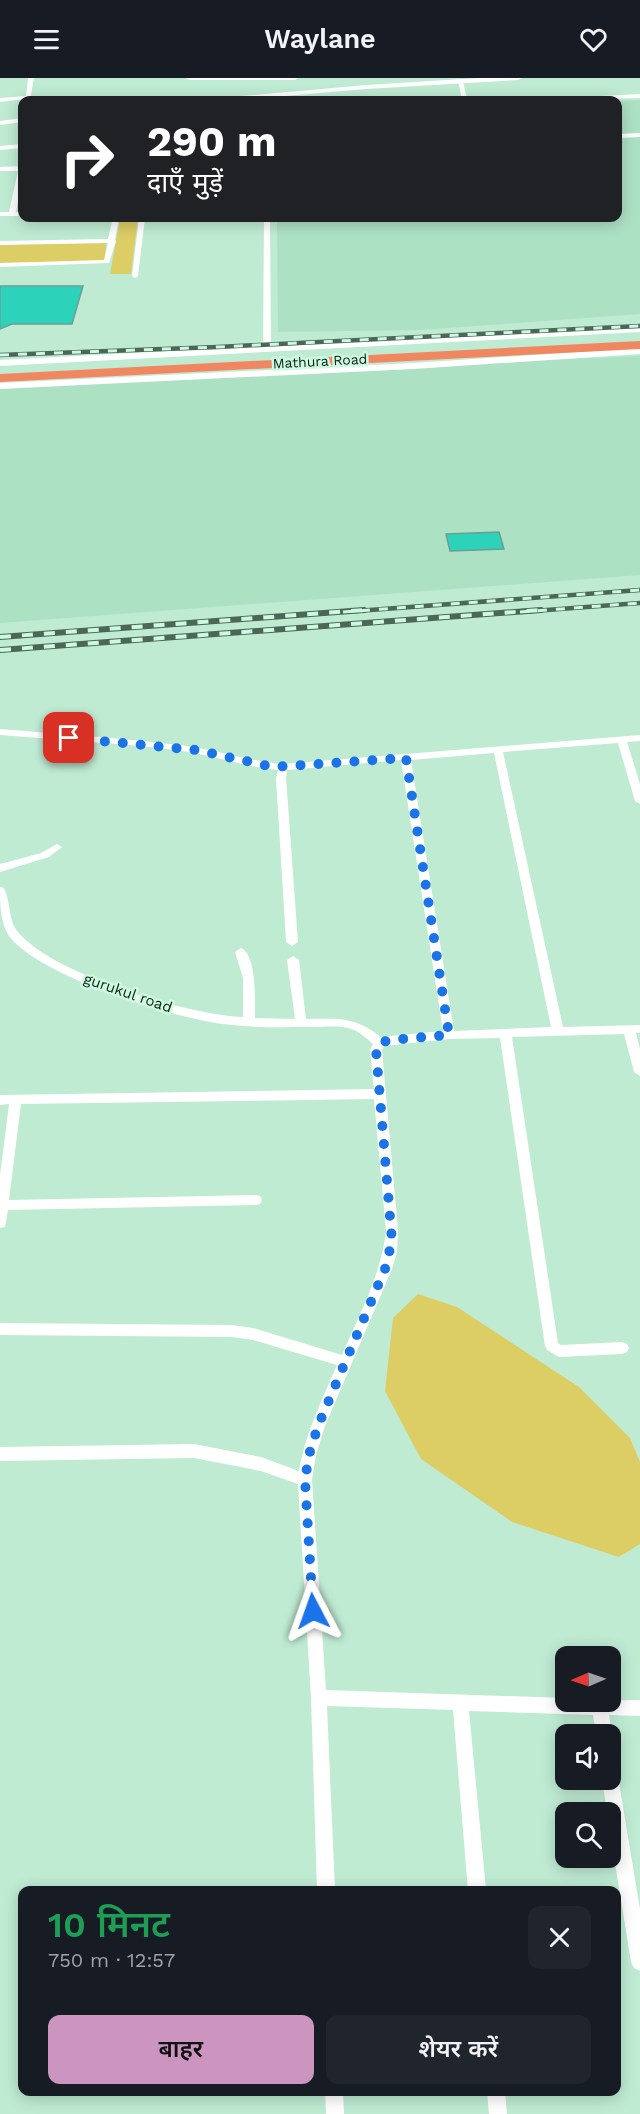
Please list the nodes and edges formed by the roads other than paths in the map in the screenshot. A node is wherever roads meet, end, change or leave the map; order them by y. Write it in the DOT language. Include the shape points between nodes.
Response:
graph roads {
  1 [pos="31,78"];
  2 [pos="189,78"];
  3 [pos="295,78"];
  4 [pos="518,78"];
  5 [pos="254,79"];
  6 [pos="476,79"];
  7 [pos="416,81"];
  8 [pos="460,81"];
  9 [pos="28,96"];
  10 [pos="284,96"];
  11 [pos="464,96"];
  12 [pos="640,96"];
  13 [pos="622,97"];
  14 [pos="18,99"];
  15 [pos="0,100"];
  16 [pos="18,121"];
  17 [pos="0,123"];
  18 [pos="622,135"];
  19 [pos="640,135"];
  20 [pos="18,146"];
  21 [pos="0,148"];
  22 [pos="18,169"];
  23 [pos="0,170"];
  24 [pos="18,195"];
  25 [pos="0,214"];
  26 [pos="12,214"];
  27 [pos="18,214"];
  28 [pos="115,222"];
  29 [pos="142,222"];
  30 [pos="267,222"];
  31 [pos="113,241"];
  32 [pos="0,243"];
  33 [pos="0,265"];
  34 [pos="135,276"];
  35 [pos="640,329"];
  36 [pos="640,335"];
  37 [pos="640,345"];
  38 [pos="488,348"];
  39 [pos="267,350"];
  40 [pos="640,351"];
  41 [pos="0,365"];
  42 [pos="0,378"];
  43 [pos="0,386"];
  44 [pos="0,732"];
  45 [pos="640,738"];
  46 [pos="622,740"];
  47 [pos="498,750"];
  48 [pos="406,758"];
  49 [pos="283,767"];
  50 [pos="640,801"];
  51 [pos="57,847"];
  52 [pos="0,868"];
  53 [pos="0,891"];
  54 [pos="292,942"];
  55 [pos="241,952"];
  56 [pos="293,960"];
  57 [pos="249,1022"];
  58 [pos="301,1023"];
  59 [pos="635,1029"];
  60 [pos="558,1031"];
  61 [pos="505,1032"];
  62 [pos="449,1035"];
  63 [pos="380,1043"];
  64 [pos="640,1072"];
  65 [pos="378,1094"];
  66 [pos="0,1100"];
  67 [pos="16,1100"];
  68 [pos="256,1200"];
  69 [pos="2,1205"];
  70 [pos="0,1223"];
  71 [pos="0,1329"];
  72 [pos="622,1348"];
  73 [pos="346,1362"];
  74 [pos="0,1454"];
  75 [pos="305,1480"];
  76 [pos="319,1698"];
  77 [pos="460,1702"];
  78 [pos="555,1704"];
  79 [pos="621,1707"];
  80 [pos="640,1708"];
  81 [pos="612,1790"];
  82 [pos="326,1886"];
  83 [pos="477,1886"];
  84 [pos="637,1929"];
  85 [pos="640,1962"];
  86 [pos="334,2096"];
  87 [pos="496,2096"];
  88 [pos="335,2114"];
  89 [pos="498,2114"];
  1 -- 9 [label="street"];
  2 -- 5 [label="street"];
  3 -- 5 [label="street"];
  4 -- 6 [label="main road"];
  6 -- 8 [label="main road"];
  7 -- 8 [label="main road"];
  7 -- 10 [label="main road"];
  8 -- 11 [label="street"];
  12 -- 13 [label="street"];
  14 -- 15 [label="street"];
  16 -- 17 [label="main road"];
  18 -- 19 [label="street"];
  20 -- 21 [label="street"];
  22 -- 23 [label="street"];
  24 -- 26 [label="street"];
  25 -- 26 [label="street"];
  26 -- 27 [label="street"];
  28 -- 31 [label="street"];
  29 -- 34 [label="street"];
  30 -- 39 [label="street"];
  31 -- 32 [label="street"];
  31 -- 33 [label="street" via="109,261 105,262"];
  35 -- 38 [label="main road"];
  36 -- 38 [label="highway, Mathura Road"];
  37 -- 38 [label="highway, Mathura Road"];
  38 -- 39 [label="main road"];
  38 -- 40 [label="main road"];
  38 -- 41 [label="highway, Mathura Road" via="425,346"];
  38 -- 42 [label="highway, Mathura Road" via="406,357"];
  38 -- 43 [label="main road" via="413,366"];
  39 -- 41 [label="main road"];
  44 -- 49 [label="street" via="180,748"];
  45 -- 46 [label="street"];
  46 -- 47 [label="street"];
  46 -- 50 [label="street"];
  47 -- 48 [label="street"];
  47 -- 60 [label="street"];
  48 -- 49 [label="street"];
  48 -- 62 [label="street"];
  49 -- 54 [label="street"];
  51 -- 52 [label="street" via="45,855"];
  53 -- 57 [label="street, gurukul road" via="13,934 28,950 53,965 184,1012"];
  55 -- 57 [label="street" via="249,978"];
  56 -- 58 [label="street"];
  57 -- 58 [label="street, gurukul road"];
  58 -- 63 [label="street, gurukul road" via="353,1024"];
  59 -- 60 [label="street"];
  59 -- 64 [label="street"];
  60 -- 61 [label="street"];
  61 -- 62 [label="street"];
  61 -- 72 [label="street" via="552,1346 559,1351"];
  62 -- 63 [label="street"];
  63 -- 65 [label="street" via="375,1055"];
  65 -- 67 [label="street"];
  65 -- 73 [label="street" via="392,1241 385,1269"];
  66 -- 67 [label="street"];
  67 -- 69 [label="street"];
  68 -- 69 [label="street"];
  69 -- 70 [label="street"];
  71 -- 73 [label="street" via="232,1331"];
  73 -- 75 [label="street" via="318,1426"];
  74 -- 75 [label="street" via="194,1451 261,1464"];
  75 -- 76 [label="street"];
  76 -- 77 [label="street"];
  76 -- 82 [label="street"];
  77 -- 78 [label="street"];
  77 -- 83 [label="street"];
  79 -- 80 [label="street"];
  81 -- 84 [label="street"];
  84 -- 85 [label="street"];
  86 -- 88 [label="street"];
  87 -- 89 [label="street"];
}
